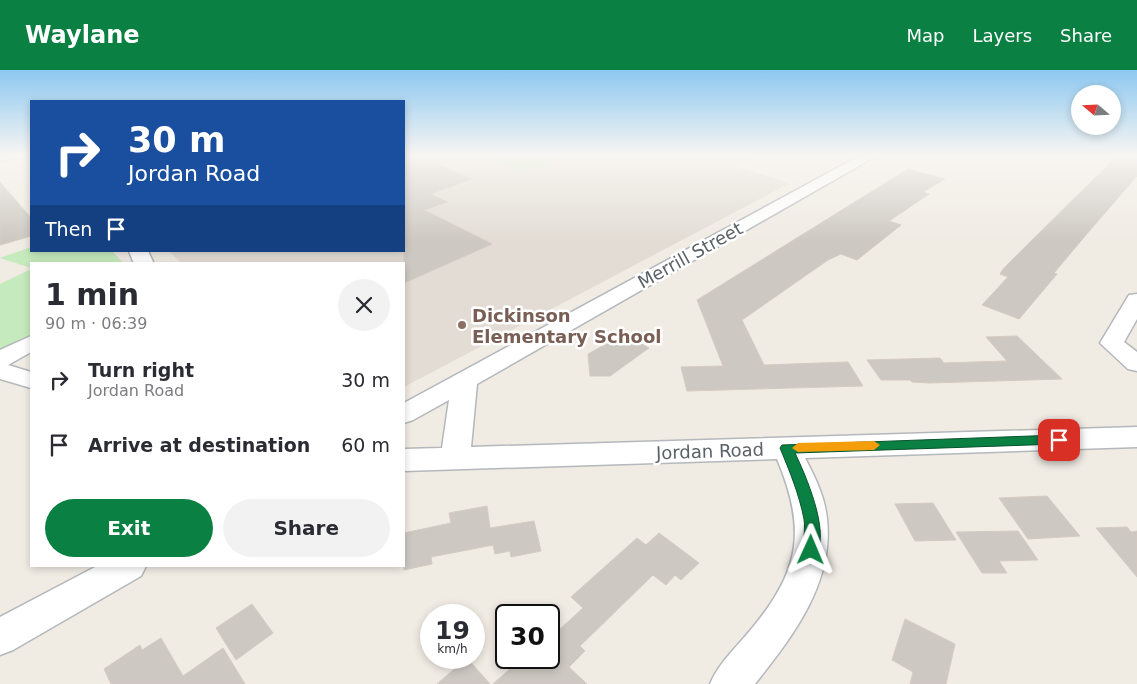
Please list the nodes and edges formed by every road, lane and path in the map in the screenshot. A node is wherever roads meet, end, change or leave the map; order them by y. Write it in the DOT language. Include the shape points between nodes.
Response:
graph roads {
  1 [pos="818,184"];
  2 [pos="1137,300"];
  3 [pos="30,344"];
  4 [pos="0,360"];
  5 [pos="1137,364"];
  6 [pos="0,371"];
  7 [pos="30,380"];
  8 [pos="465,380"];
  9 [pos="405,413"];
  10 [pos="1137,437"];
  11 [pos="787,448"];
  12 [pos="455,459"];
  13 [pos="405,460"];
  14 [pos="126,567"];
  15 [pos="0,638"];
  16 [pos="730,684"];
  1 -- 8 [label="street, Merrill Street"];
  2 -- 5 [label="street" via="1112,343"];
  3 -- 4 [label="street"];
  6 -- 7 [label="street"];
  8 -- 9 [label="street, Merrill Street"];
  8 -- 12 [label="street"];
  10 -- 11 [label="street, Jordan Road"];
  11 -- 12 [label="street, Jordan Road"];
  11 -- 16 [label="street" via="804,487 812,522 811,550 804,581 786,615"];
  12 -- 13 [label="street, Jordan Road"];
  14 -- 15 [label="street"];
}
